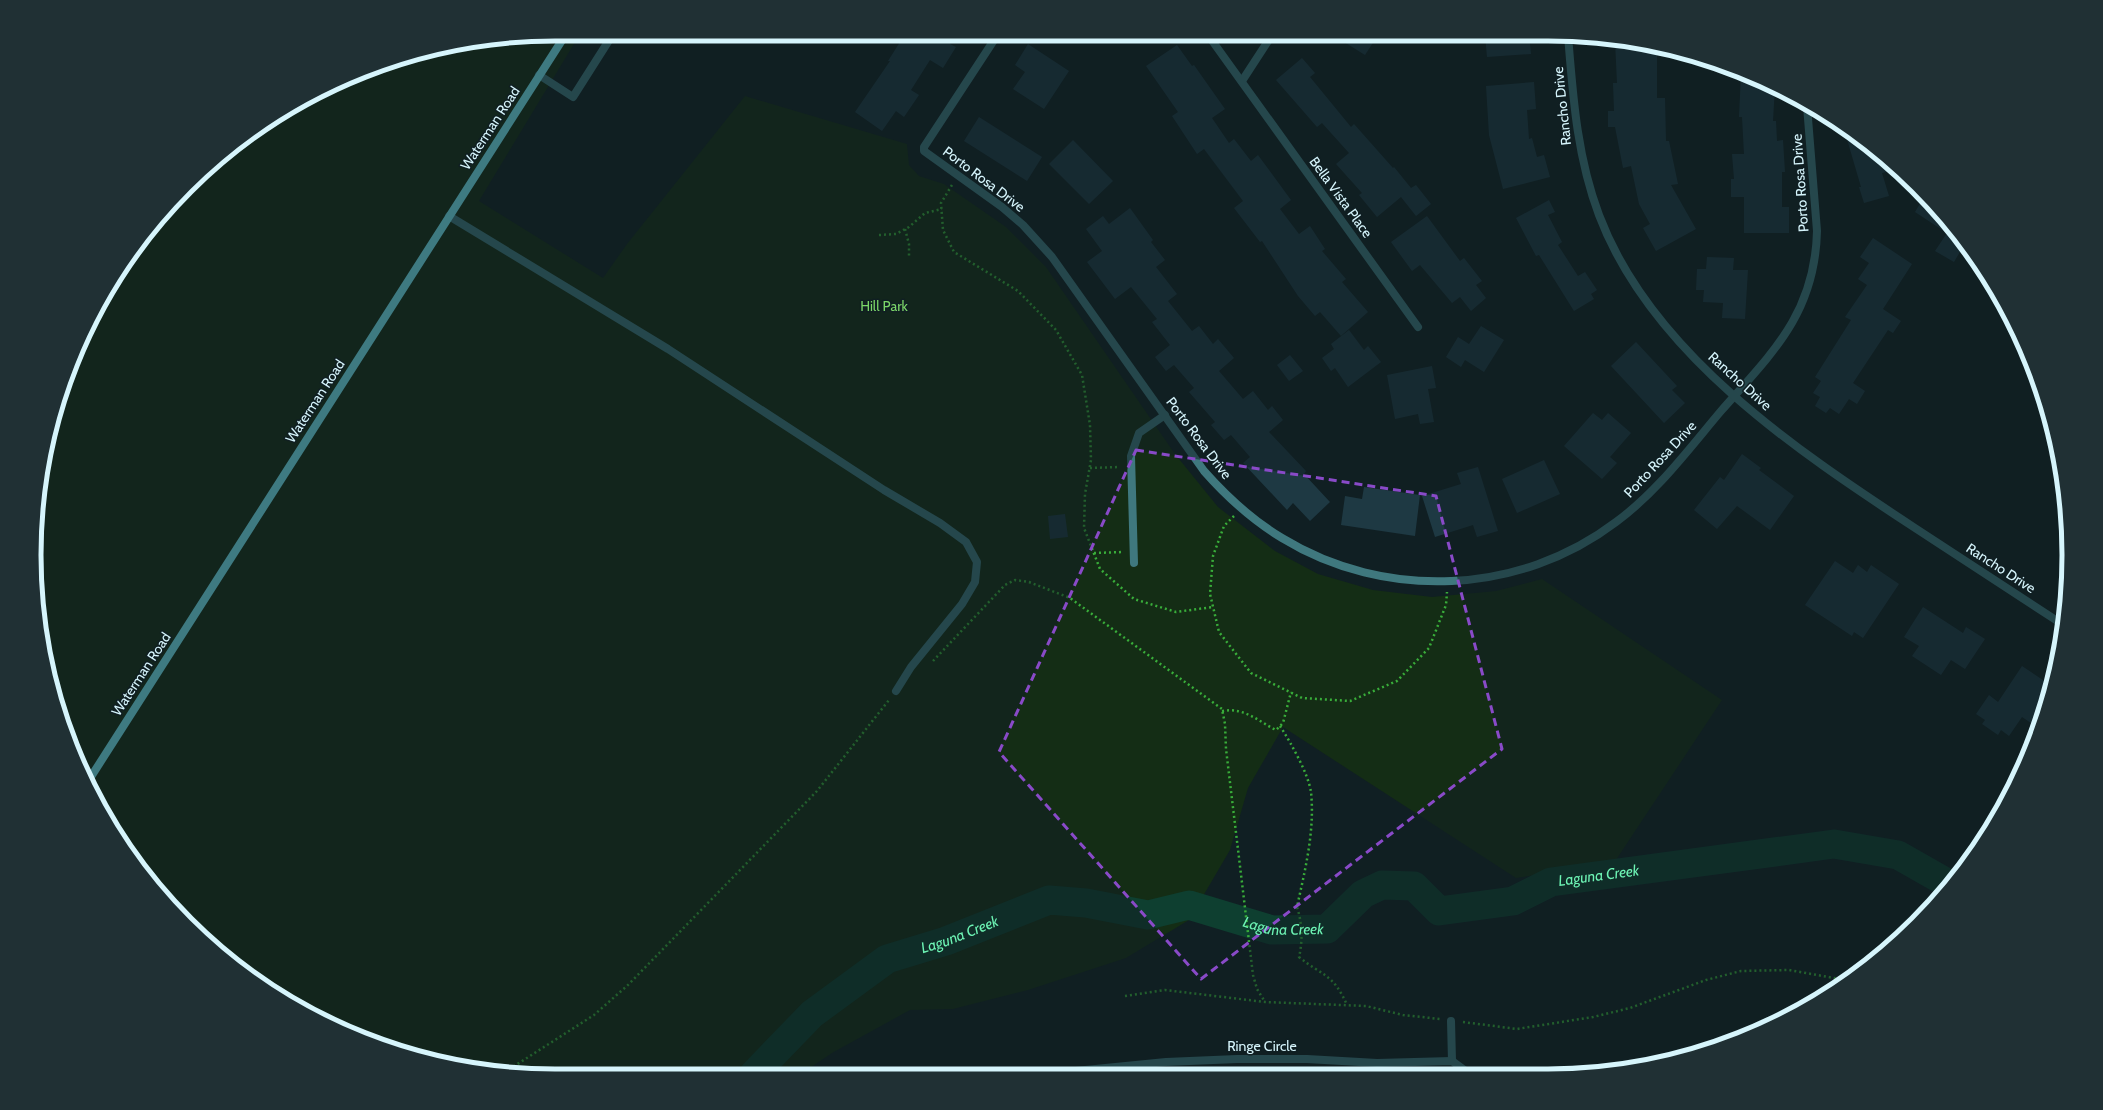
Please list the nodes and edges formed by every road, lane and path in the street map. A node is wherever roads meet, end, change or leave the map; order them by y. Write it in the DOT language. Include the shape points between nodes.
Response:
graph roads {
  1 [pos="561,41"];
  2 [pos="609,41"];
  3 [pos="993,41"];
  4 [pos="1212,41"];
  5 [pos="1268,41"];
  6 [pos="1569,42"];
  7 [pos="539,75"];
  8 [pos="1242,81"];
  9 [pos="1807,112"];
  10 [pos="958,174"];
  11 [pos="942,210"];
  12 [pos="449,216"];
  13 [pos="905,229"];
  14 [pos="879,235"];
  15 [pos="909,257"];
  16 [pos="1418,327"];
  17 [pos="1735,395"];
  18 [pos="1165,415"];
  19 [pos="1132,466"];
  20 [pos="1090,468"];
  21 [pos="1242,509"];
  22 [pos="1133,552"];
  23 [pos="1094,553"];
  24 [pos="1134,563"];
  25 [pos="1448,581"];
  26 [pos="1213,607"];
  27 [pos="2058,621"];
  28 [pos="929,665"];
  29 [pos="896,692"];
  30 [pos="1291,692"];
  31 [pos="1222,711"];
  32 [pos="1280,726"];
  33 [pos="91,776"];
  34 [pos="1838,979"];
  35 [pos="1125,996"];
  36 [pos="1265,1002"];
  37 [pos="1347,1005"];
  38 [pos="1451,1021"];
  39 [pos="1452,1061"];
  40 [pos="512,1067"];
  41 [pos="1095,1069"];
  42 [pos="1463,1069"];
  1 -- 7 [label="main road, Waterman Road"];
  2 -- 7 [label="street" via="573,97"];
  3 -- 10 [label="street, Porto Rosa Drive" via="924,147 924,151"];
  4 -- 8 [label="street, Bella Vista Place"];
  5 -- 8 [label="street"];
  6 -- 17 [label="street, Rancho Drive" via="1578,143 1599,216 1616,253 1649,306 1670,332"];
  7 -- 12 [label="main road, Waterman Road"];
  8 -- 16 [label="street, Bella Vista Place"];
  9 -- 17 [label="street, Porto Rosa Drive" via="1817,231 1817,249 1810,284 1797,318 1787,333"];
  10 -- 11 [label="path" via="941,203"];
  10 -- 18 [label="street, Porto Rosa Drive" via="1023,225 1052,257"];
  11 -- 13 [label="path" via="925,213"];
  11 -- 20 [label="path" via="943,230 954,252 1018,291 1056,330 1082,375 1090,425"];
  12 -- 29 [label="street" via="668,349 966,542 977,562 975,582 962,604 911,667"];
  12 -- 33 [label="main road, Waterman Road"];
  13 -- 14 [label="path" via="896,234"];
  13 -- 15 [label="path"];
  17 -- 25 [label="street, Porto Rosa Drive" via="1650,494 1601,533 1564,554 1525,569 1484,578"];
  17 -- 27 [label="street, Rancho Drive" via="1807,454 1861,492"];
  18 -- 19 [label="street" via="1139,433 1132,456"];
  18 -- 21 [label="street, Porto Rosa Drive" via="1204,471"];
  19 -- 20 [label="path"];
  19 -- 22 [label="street"];
  20 -- 23 [label="path" via="1085,494 1084,528"];
  21 -- 25 [label="street, Porto Rosa Drive" via="1283,539 1320,558 1360,572 1401,580"];
  21 -- 26 [label="path" via="1224,526 1213,556 1210,594"];
  22 -- 23 [label="path"];
  22 -- 24 [label="street"];
  23 -- 26 [label="path" via="1100,569 1134,599 1176,612"];
  25 -- 30 [label="path" via="1446,605 1429,648 1397,681 1350,701 1302,698"];
  26 -- 30 [label="path" via="1219,632 1250,673"];
  28 -- 31 [label="path" via="1005,585 1015,580 1029,582 1070,598"];
  29 -- 40 [label="path" via="817,791 628,985 594,1015"];
  30 -- 32 [label="path"];
  31 -- 32 [label="path" via="1232,709 1253,715 1276,730"];
  31 -- 36 [label="path" via="1253,975 1257,989"];
  32 -- 37 [label="path" via="1295,749 1311,791 1311,843 1297,907 1300,916 1299,956 1336,984"];
  34 -- 38 [label="path" via="1789,970 1741,971 1706,980 1630,1008 1585,1018 1517,1029"];
  35 -- 36 [label="path" via="1165,990"];
  36 -- 37 [label="path"];
  37 -- 38 [label="path"];
  38 -- 39 [label="street"];
  39 -- 41 [label="street, Ringe Circle" via="1377,1063 1237,1058"];
  39 -- 42 [label="street"];
}
